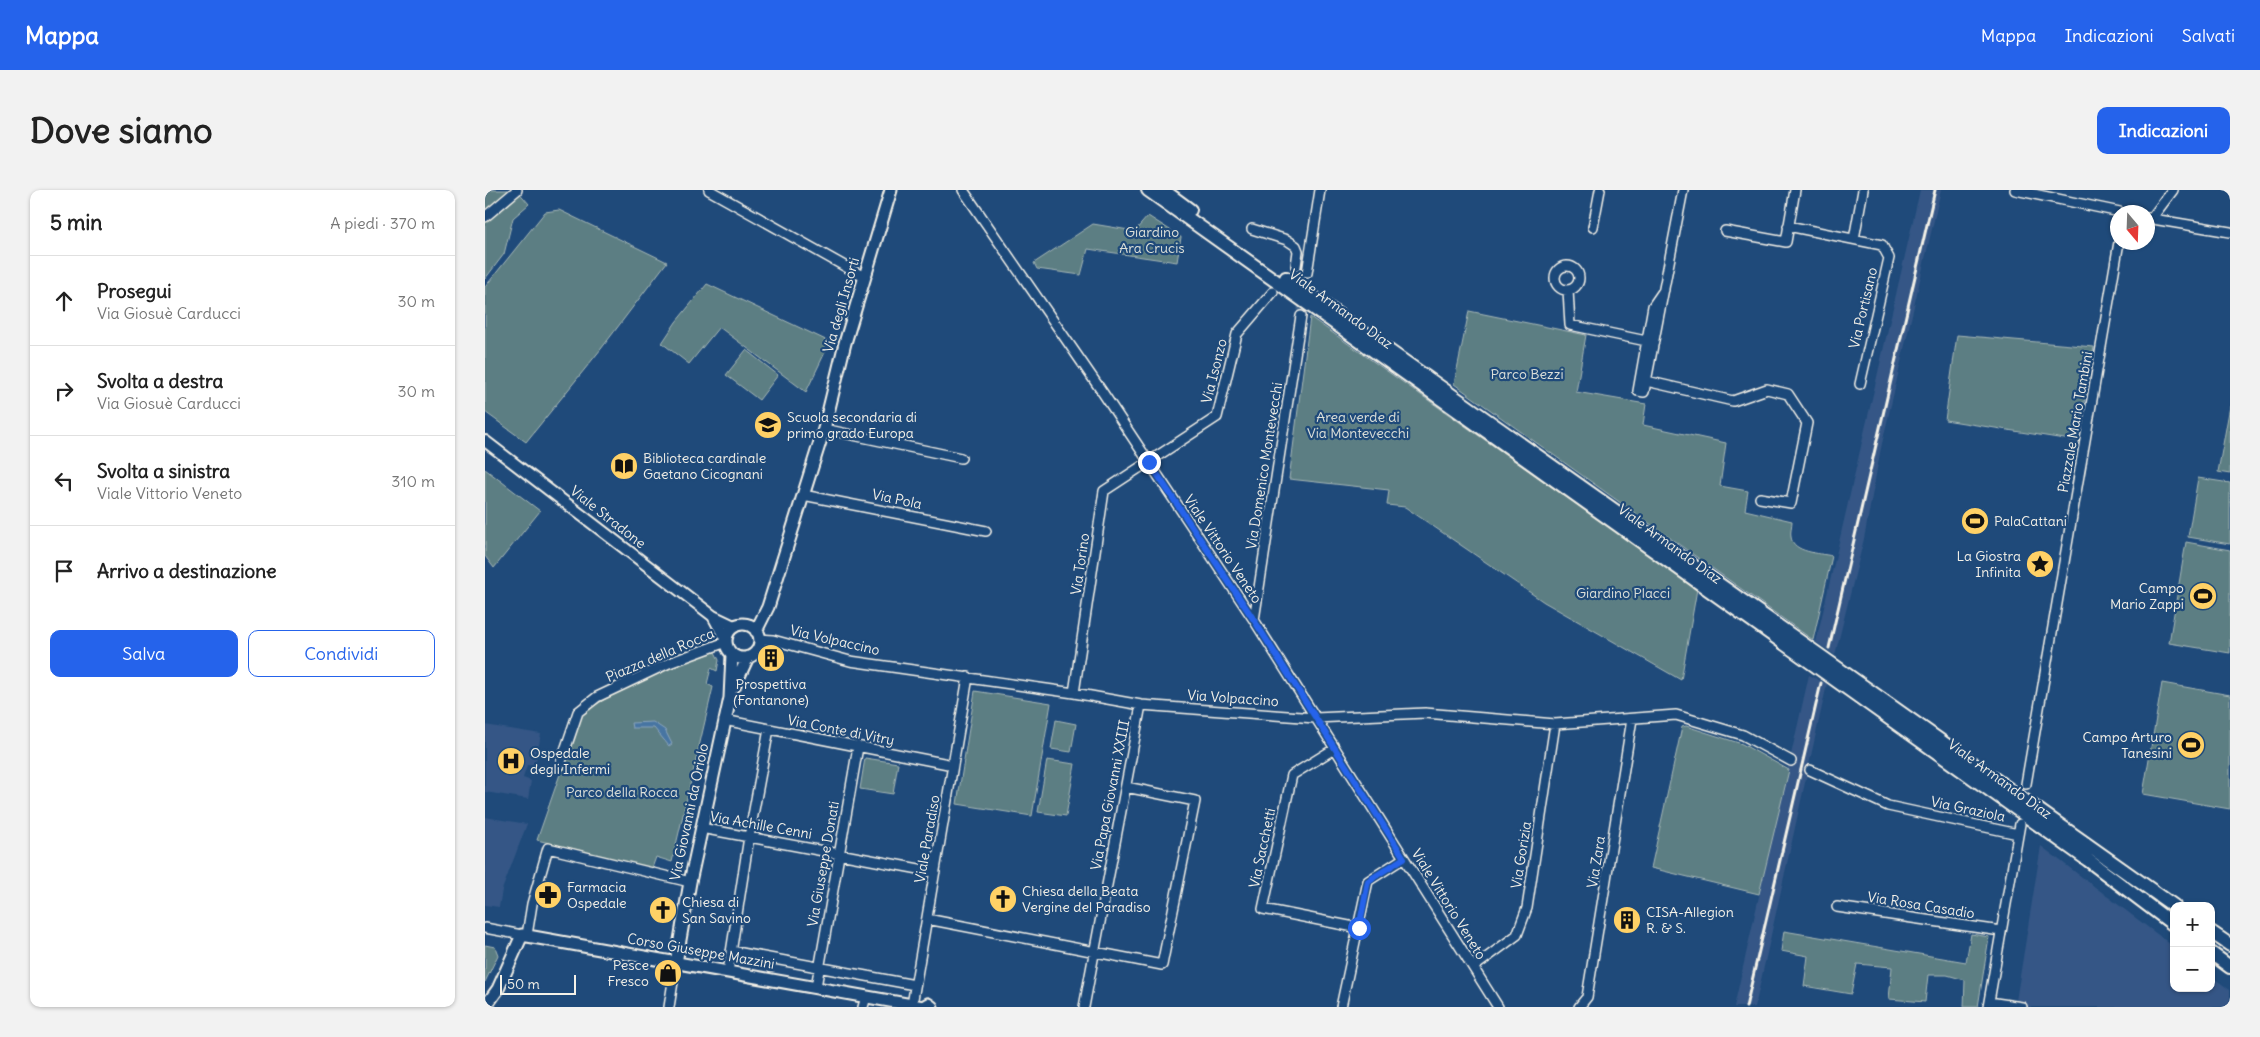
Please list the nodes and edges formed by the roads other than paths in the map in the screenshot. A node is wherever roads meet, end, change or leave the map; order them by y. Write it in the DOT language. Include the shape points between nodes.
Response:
graph roads {
  1 [pos="517,190"];
  2 [pos="709,190"];
  3 [pos="890,190"];
  4 [pos="963,190"];
  5 [pos="1148,190"];
  6 [pos="1163,190"];
  7 [pos="1320,190"];
  8 [pos="1600,190"];
  9 [pos="1683,190"];
  10 [pos="1795,190"];
  11 [pos="1863,190"];
  12 [pos="2015,190"];
  13 [pos="2173,190"];
  14 [pos="2110,210"];
  15 [pos="2155,212"];
  16 [pos="485,217"];
  17 [pos="2155,220"];
  18 [pos="1788,226"];
  19 [pos="1593,227"];
  20 [pos="1252,228"];
  21 [pos="1725,231"];
  22 [pos="2230,232"];
  23 [pos="1854,239"];
  24 [pos="2118,250"];
  25 [pos="1242,252"];
  26 [pos="1296,266"];
  27 [pos="1307,273"];
  28 [pos="864,278"];
  29 [pos="1568,290"];
  30 [pos="1273,292"];
  31 [pos="1301,316"];
  32 [pos="1650,342"];
  33 [pos="1860,384"];
  34 [pos="824,429"];
  35 [pos="485,441"];
  36 [pos="961,458"];
  37 [pos="1149,462"];
  38 [pos="803,495"];
  39 [pos="1760,498"];
  40 [pos="986,531"];
  41 [pos="1258,598"];
  42 [pos="1243,603"];
  43 [pos="768,607"];
  44 [pos="713,616"];
  45 [pos="1254,620"];
  46 [pos="739,625"];
  47 [pos="758,635"];
  48 [pos="726,641"];
  49 [pos="732,654"];
  50 [pos="748,657"];
  51 [pos="968,678"];
  52 [pos="1075,693"];
  53 [pos="730,698"];
  54 [pos="1141,706"];
  55 [pos="1315,718"];
  56 [pos="1632,719"];
  57 [pos="724,720"];
  58 [pos="1555,724"];
  59 [pos="769,729"];
  60 [pos="858,747"];
  61 [pos="1334,749"];
  62 [pos="1791,761"];
  63 [pos="560,765"];
  64 [pos="953,765"];
  65 [pos="1810,770"];
  66 [pos="2026,784"];
  67 [pos="1126,787"];
  68 [pos="2020,824"];
  69 [pos="701,828"];
  70 [pos="2018,834"];
  71 [pos="749,837"];
  72 [pos="839,853"];
  73 [pos="2092,856"];
  74 [pos="1404,858"];
  75 [pos="935,872"];
  76 [pos="690,882"];
  77 [pos="2170,904"];
  78 [pos="1837,907"];
  79 [pos="927,918"];
  80 [pos="2170,922"];
  81 [pos="485,928"];
  82 [pos="1359,928"];
  83 [pos="2001,931"];
  84 [pos="524,935"];
  85 [pos="2215,935"];
  86 [pos="2230,945"];
  87 [pos="731,951"];
  88 [pos="1094,952"];
  89 [pos="2215,956"];
  90 [pos="676,963"];
  91 [pos="2230,967"];
  92 [pos="819,968"];
  93 [pos="1473,968"];
  94 [pos="728,972"];
  95 [pos="915,985"];
  96 [pos="816,987"];
  97 [pos="865,1002"];
  98 [pos="1989,1005"];
  99 [pos="919,1006"];
  100 [pos="485,1007"];
  101 [pos="669,1007"];
  102 [pos="932,1007"];
  103 [pos="1084,1007"];
  104 [pos="1341,1007"];
  105 [pos="1498,1007"];
  106 [pos="1579,1007"];
  107 [pos="2023,1007"];
  1 -- 16 [label="street"];
  2 -- 28 [label="street"];
  3 -- 28 [label="main road, Via degli Insorti"];
  4 -- 37 [label="street, Viale Vittorio Veneto"];
  5 -- 25 [label="main road, Viale Armando Diaz"];
  6 -- 25 [label="main road, Viale Armando Diaz"];
  7 -- 27 [label="street"];
  8 -- 19 [label="street"];
  9 -- 32 [label="street" via="1664,290"];
  10 -- 18 [label="street"];
  11 -- 23 [label="street"];
  12 -- 14 [label="street"];
  13 -- 15 [label="street"];
  17 -- 22 [label="street"];
  18 -- 21 [label="street" via="1786,242"];
  18 -- 23 [label="street, Via Portisano"];
  20 -- 26 [label="street" via="1292,242 1298,251"];
  23 -- 33 [label="street, Via Portisano" via="1882,245 1889,258"];
  24 -- 66 [label="street, Piazzale Mario Tambini"];
  25 -- 73 [label="main road, Viale Armando Diaz"];
  28 -- 34 [label="main road, Via degli Insorti"];
  29 -- 32 [label="street" via="1570,325"];
  30 -- 37 [label="street, Via Isonzo" via="1237,334 1217,417"];
  31 -- 41 [label="street, Via Domenico Montevecchi"];
  32 -- 39 [label="street" via="1643,380 1733,401 1767,389 1789,394 1807,422 1791,504"];
  34 -- 36 [label="street"];
  34 -- 38 [label="main road, Via degli Insorti"];
  35 -- 44 [label="street, Viale Stradone"];
  37 -- 42 [label="street, Viale Vittorio Veneto"];
  37 -- 52 [label="street, Via Torino" via="1104,491"];
  38 -- 40 [label="street, Via Pola"];
  38 -- 43 [label="main road, Via degli Insorti"];
  41 -- 42 [label="street"];
  41 -- 45 [label="street, Via Domenico Montevecchi"];
  42 -- 45 [label="street, Viale Vittorio Veneto"];
  43 -- 46 [label="main road"];
  43 -- 47 [label="main road, Via degli Insorti"];
  44 -- 46 [label="street, Viale Stradone"];
  44 -- 48 [label="street, Viale Stradone"];
  45 -- 55 [label="street, Viale Vittorio Veneto"];
  46 -- 47 [label="main road"];
  46 -- 48 [label="main road" via="728,632"];
  47 -- 50 [label="main road" via="757,649"];
  47 -- 51 [label="street, Via Volpaccino" via="849,661"];
  48 -- 49 [label="main road"];
  48 -- 63 [label="street, Piazza della Rocca" via="669,663 597,697 578,712"];
  49 -- 50 [label="main road"];
  49 -- 53 [label="main road, Via Giovanni da Oriolo"];
  50 -- 53 [label="main road, Via Giovanni da Oriolo"];
  51 -- 52 [label="street, Via Volpaccino"];
  51 -- 64 [label="street, Viale Paradiso"];
  52 -- 54 [label="street, Via Volpaccino"];
  53 -- 57 [label="main road, Via Giovanni da Oriolo"];
  54 -- 55 [label="street, Via Volpaccino"];
  54 -- 67 [label="street, Via Papa Giovanni XXIII"];
  55 -- 58 [label="street, Via Volpaccino" via="1423,713"];
  55 -- 61 [label="street, Viale Vittorio Veneto"];
  56 -- 58 [label="street, Via Volpaccino"];
  56 -- 62 [label="street, Via Volpaccino" via="1676,715 1743,735"];
  56 -- 106 [label="street, Via Zara" via="1587,997"];
  57 -- 59 [label="street, Via Conte di Vitry"];
  57 -- 69 [label="main road, Via Giovanni da Oriolo"];
  58 -- 93 [label="street, Via Gorizia" via="1527,908 1517,934"];
  59 -- 60 [label="street, Via Conte di Vitry"];
  59 -- 71 [label="street"];
  60 -- 64 [label="street, Via Conte di Vitry"];
  60 -- 72 [label="street, Via Giuseppe Donati"];
  61 -- 74 [label="street, Viale Vittorio Veneto"];
  61 -- 82 [label="street, Via Sacchetti" via="1292,774 1263,909"];
  64 -- 75 [label="street, Viale Paradiso"];
  65 -- 70 [label="street, Via Graziola" via="1888,806"];
  67 -- 88 [label="street, Via Papa Giovanni XXIII"];
  67 -- 88 [label="street" via="1195,801 1162,965"];
  68 -- 70 [label="street"];
  69 -- 71 [label="street, Via Achille Cenni"];
  69 -- 76 [label="main road, Via Giovanni da Oriolo"];
  70 -- 83 [label="street, Via Graziola"];
  71 -- 72 [label="street, Via Achille Cenni"];
  71 -- 87 [label="street"];
  72 -- 75 [label="street, Via Achille Cenni"];
  72 -- 92 [label="street, Via Giuseppe Donati"];
  73 -- 77 [label="main road, Viale Armando Diaz"];
  73 -- 80 [label="main road, Viale Armando Diaz"];
  74 -- 82 [label="street" via="1368,881"];
  74 -- 93 [label="street, Viale Vittorio Veneto"];
  75 -- 79 [label="street, Viale Paradiso"];
  76 -- 84 [label="street" via="549,848"];
  76 -- 90 [label="main road, Via Giovanni da Oriolo"];
  78 -- 83 [label="street, Via Rosa Casadio"];
  79 -- 88 [label="street"];
  79 -- 95 [label="street, Viale Paradiso"];
  81 -- 84 [label="street, Corso Giuseppe Mazzini"];
  82 -- 104 [label="street"];
  83 -- 98 [label="street, Via Graziola"];
  84 -- 90 [label="main road, Corso Giuseppe Mazzini"];
  84 -- 100 [label="main road" via="499,989"];
  85 -- 86 [label="main road"];
  87 -- 92 [label="street, Corso Giuseppe Mazzini"];
  87 -- 94 [label="street"];
  88 -- 103 [label="street, Via Papa Giovanni XXIII"];
  89 -- 91 [label="main road"];
  90 -- 94 [label="main road, Corso Giuseppe Mazzini"];
  90 -- 101 [label="street"];
  92 -- 95 [label="street, Corso Giuseppe Mazzini"];
  92 -- 96 [label="street, Via Giuseppe Donati"];
  93 -- 105 [label="street, Viale Vittorio Veneto"];
  94 -- 96 [label="main road, Corso Giuseppe Mazzini"];
  95 -- 99 [label="street, Viale Paradiso"];
  96 -- 97 [label="main road, Corso Giuseppe Mazzini"];
  97 -- 99 [label="main road, Corso Giuseppe Mazzini"];
  98 -- 107 [label="street, Via Graziola"];
  99 -- 102 [label="main road, Corso Giuseppe Mazzini" via="928,1004"];
}
